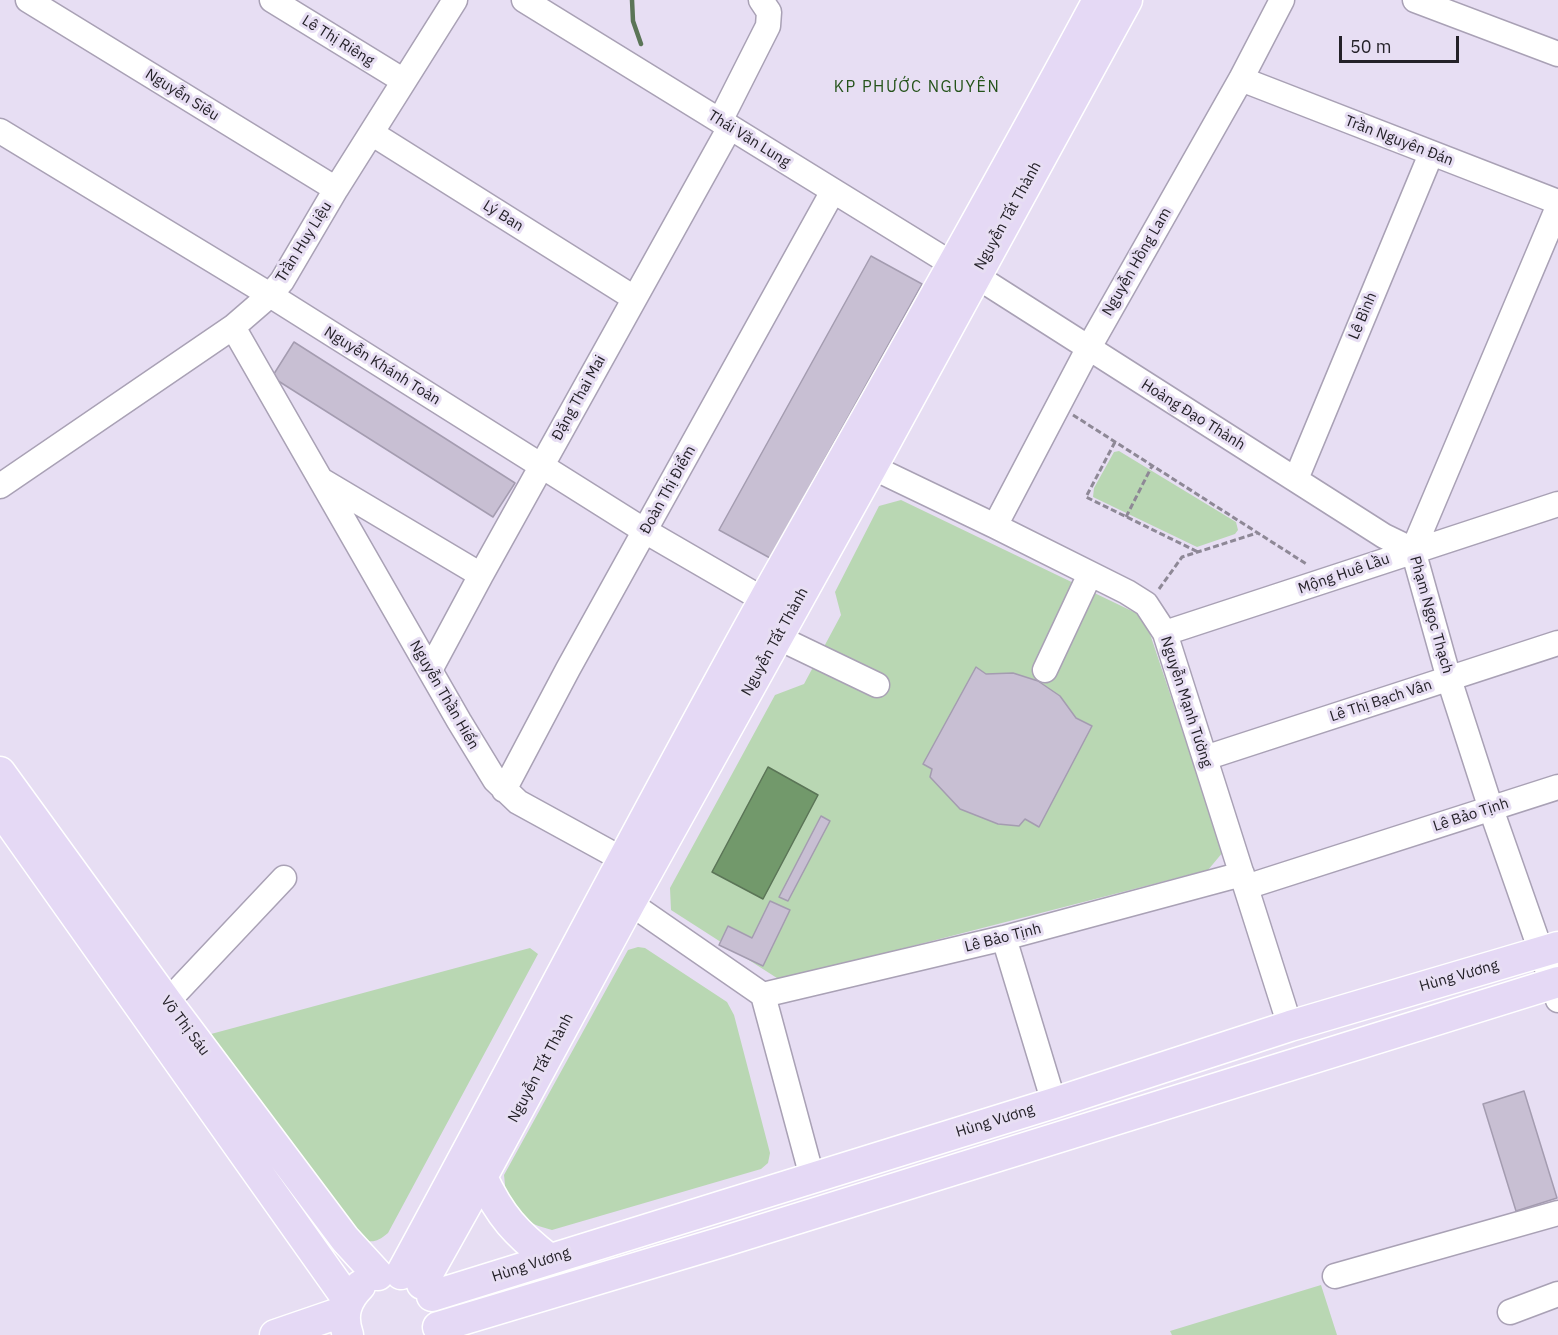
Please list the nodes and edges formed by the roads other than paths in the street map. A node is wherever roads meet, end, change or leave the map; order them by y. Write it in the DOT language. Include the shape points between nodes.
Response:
graph roads {
  1 [pos="28,0"];
  2 [pos="273,0"];
  3 [pos="455,0"];
  4 [pos="524,0"];
  5 [pos="761,0"];
  6 [pos="1098,0"];
  7 [pos="1127,0"];
  8 [pos="1282,0"];
  9 [pos="1415,0"];
  10 [pos="1451,6"];
  11 [pos="1558,54"];
  12 [pos="1241,79"];
  13 [pos="404,81"];
  14 [pos="725,124"];
  15 [pos="0,131"];
  16 [pos="373,134"];
  17 [pos="1431,154"];
  18 [pos="336,189"];
  19 [pos="833,190"];
  20 [pos="1558,205"];
  21 [pos="964,270"];
  22 [pos="270,295"];
  23 [pos="634,298"];
  24 [pos="232,327"];
  25 [pos="1088,349"];
  26 [pos="542,466"];
  27 [pos="872,467"];
  28 [pos="320,479"];
  29 [pos="1296,479"];
  30 [pos="0,486"];
  31 [pos="1558,504"];
  32 [pos="995,526"];
  33 [pos="645,531"];
  34 [pos="1413,550"];
  35 [pos="481,574"];
  36 [pos="1090,574"];
  37 [pos="764,600"];
  38 [pos="1165,633"];
  39 [pos="777,637"];
  40 [pos="1558,643"];
  41 [pos="430,670"];
  42 [pos="1045,670"];
  43 [pos="1449,679"];
  44 [pos="877,685"];
  45 [pos="1205,758"];
  46 [pos="0,772"];
  47 [pos="1558,787"];
  48 [pos="504,790"];
  49 [pos="0,808"];
  50 [pos="1491,809"];
  51 [pos="622,859"];
  52 [pos="284,878"];
  53 [pos="1244,881"];
  54 [pos="630,903"];
  55 [pos="1004,938"];
  56 [pos="1550,949"];
  57 [pos="1556,988"];
  58 [pos="763,995"];
  59 [pos="167,1002"];
  60 [pos="1290,1026"];
  61 [pos="1054,1103"];
  62 [pos="482,1177"];
  63 [pos="812,1177"];
  64 [pos="1558,1214"];
  65 [pos="549,1259"];
  66 [pos="1335,1276"];
  67 [pos="408,1282"];
  68 [pos="1558,1294"];
  69 [pos="1510,1312"];
  70 [pos="346,1321"];
  71 [pos="436,1331"];
  72 [pos="275,1335"];
  1 -- 18 [label="street, Nguyễn Siêu"];
  2 -- 13 [label="street, Lê Thị Riêng"];
  3 -- 13 [label="street, Trần Huy Liệu"];
  4 -- 14 [label="street, Thái Văn Lung"];
  5 -- 14 [label="street, Đặng Thai Mai" via="769,12 768,26"];
  6 -- 21 [label="main road, Nguyễn Tất Thành" via="1014,156"];
  7 -- 21 [label="main road, Nguyễn Tất Thành"];
  8 -- 12 [label="street, Nguyễn Hồng Lam"];
  9 -- 10 [label="street"];
  10 -- 11 [label="street"];
  12 -- 17 [label="street, Trần Nguyên Đán"];
  12 -- 25 [label="street, Nguyễn Hồng Lam"];
  13 -- 16 [label="street, Trần Huy Liệu"];
  14 -- 19 [label="street, Thái Văn Lung"];
  14 -- 23 [label="street, Đặng Thai Mai"];
  15 -- 22 [label="street, Nguyễn Khánh Toàn"];
  16 -- 18 [label="street, Trần Huy Liệu"];
  16 -- 23 [label="street, Lý Ban"];
  17 -- 20 [label="street, Trần Nguyên Đán"];
  17 -- 29 [label="street, Lê Bình"];
  18 -- 22 [label="street, Trần Huy Liệu"];
  19 -- 21 [label="street, Thái Văn Lung"];
  19 -- 33 [label="street, Đoàn Thị Điểm"];
  20 -- 34 [label="street, Phạm Ngọc Thạch"];
  21 -- 25 [label="street, Hoàng Đạo Thành"];
  21 -- 27 [label="main road, Nguyễn Tất Thành"];
  21 -- 37 [label="main road, Nguyễn Tất Thành"];
  22 -- 24 [label="street, Trần Huy Liệu"];
  22 -- 26 [label="street, Nguyễn Khánh Toàn"];
  23 -- 26 [label="street, Đặng Thai Mai"];
  24 -- 28 [label="street, Nguyễn Thần Hiến"];
  24 -- 30 [label="street, Trần Huy Liệu"];
  25 -- 29 [label="street, Hoàng Đạo Thành"];
  25 -- 32 [label="street, Nguyễn Hồng Lam"];
  26 -- 33 [label="street, Nguyễn Khánh Toàn"];
  26 -- 35 [label="street, Đặng Thai Mai"];
  27 -- 32 [label="street, Nguyễn Mạnh Tường"];
  27 -- 39 [label="main road, Nguyễn Tất Thành"];
  28 -- 35 [label="street, Nguyễn Thần Hiến"];
  28 -- 41 [label="street, Nguyễn Thần Hiến"];
  29 -- 34 [label="street, Hoàng Đạo Thành" via="1384,536"];
  31 -- 34 [label="street, Mộng Huê Lầu"];
  32 -- 36 [label="street, Nguyễn Mạnh Tường"];
  33 -- 37 [label="street, Nguyễn Khánh Toàn"];
  33 -- 48 [label="street, Đoàn Thị Điểm"];
  34 -- 38 [label="street, Mộng Huê Lầu"];
  34 -- 43 [label="street, Phạm Ngọc Thạch"];
  35 -- 41 [label="street, Đặng Thai Mai"];
  36 -- 38 [label="street, Nguyễn Mạnh Tường" via="1146,604"];
  36 -- 42 [label="street"];
  37 -- 51 [label="main road, Nguyễn Tất Thành"];
  38 -- 45 [label="street, Nguyễn Mạnh Tường"];
  39 -- 44 [label="street"];
  39 -- 54 [label="main road, Nguyễn Tất Thành"];
  40 -- 43 [label="street, Lê Thị Bạch Vân"];
  41 -- 48 [label="street, Nguyễn Thần Hiến" via="484,764"];
  43 -- 45 [label="street, Lê Thị Bạch Vân"];
  43 -- 50 [label="street, Phạm Ngọc Thạch"];
  45 -- 53 [label="street, Nguyễn Mạnh Tường"];
  46 -- 59 [label="main road, Võ Thị Sáu"];
  47 -- 50 [label="street, Lê Bảo Tịnh"];
  48 -- 51 [label="street, Nguyễn Thần Hiến" via="518,802"];
  49 -- 70 [label="main road, Võ Thị Sáu"];
  50 -- 53 [label="street, Lê Bảo Tịnh"];
  50 -- 56 [label="street, Phạm Ngọc Thạch"];
  51 -- 67 [label="main road, Nguyễn Tất Thành"];
  52 -- 59 [label="street"];
  53 -- 55 [label="street, Lê Bảo Tịnh"];
  53 -- 60 [label="street, Nguyễn Mạnh Tường"];
  54 -- 58 [label="street"];
  54 -- 62 [label="main road, Nguyễn Tất Thành"];
  55 -- 58 [label="street, Lê Bảo Tịnh"];
  55 -- 61 [label="street"];
  56 -- 57 [label="street, Phạm Ngọc Thạch"];
  56 -- 60 [label="main road, Hùng Vương"];
  57 -- 71 [label="main road"];
  58 -- 63 [label="street"];
  59 -- 67 [label="main road, Võ Thị Sáu" via="345,1239"];
  60 -- 61 [label="main road, Hùng Vương"];
  61 -- 63 [label="main road, Hùng Vương"];
  62 -- 65 [label="main road" via="501,1213"];
  62 -- 67 [label="main road, Nguyễn Tất Thành"];
  63 -- 65 [label="main road, Hùng Vương"];
  64 -- 66 [label="street"];
  65 -- 67 [label="main road, Hùng Vương"];
  67 -- 70 [label="main road" via="364,1282"];
  67 -- 71 [label="main road" via="438,1312"];
  68 -- 69 [label="street"];
  70 -- 72 [label="main road"];
}
